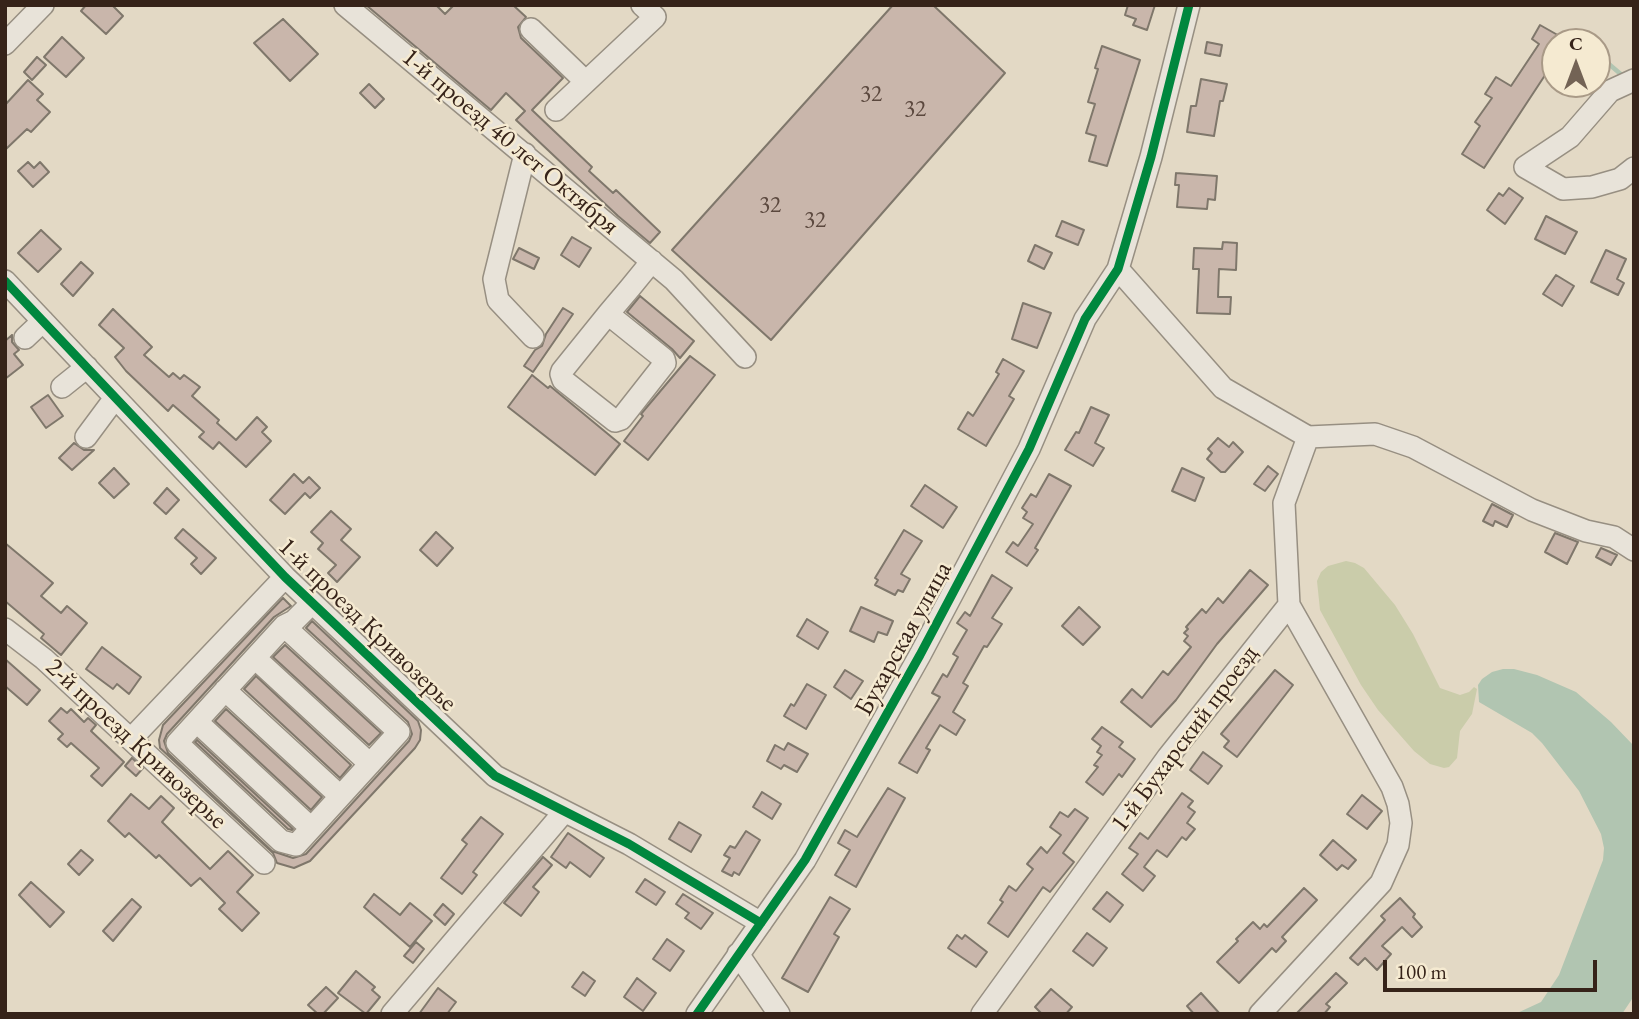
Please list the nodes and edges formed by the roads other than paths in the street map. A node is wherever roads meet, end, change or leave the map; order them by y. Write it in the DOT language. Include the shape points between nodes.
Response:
graph roads {
  1 [pos="43,5"];
  2 [pos="345,5"];
  3 [pos="1189,5"];
  4 [pos="652,9"];
  5 [pos="531,29"];
  6 [pos="5,44"];
  7 [pos="1634,80"];
  8 [pos="586,82"];
  9 [pos="556,110"];
  10 [pos="525,154"];
  11 [pos="1634,168"];
  12 [pos="652,261"];
  13 [pos="1118,268"];
  14 [pos="5,281"];
  15 [pos="608,314"];
  16 [pos="43,321"];
  17 [pos="533,337"];
  18 [pos="25,338"];
  19 [pos="745,357"];
  20 [pos="87,368"];
  21 [pos="62,387"];
  22 [pos="115,398"];
  23 [pos="86,437"];
  24 [pos="1308,437"];
  25 [pos="1634,550"];
  26 [pos="285,578"];
  27 [pos="312,603"];
  28 [pos="1289,605"];
  29 [pos="284,626"];
  30 [pos="5,629"];
  31 [pos="255,658"];
  32 [pos="225,690"];
  33 [pos="197,722"];
  34 [pos="132,738"];
  35 [pos="370,764"];
  36 [pos="340,796"];
  37 [pos="564,812"];
  38 [pos="311,828"];
  39 [pos="264,863"];
  40 [pos="761,923"];
  41 [pos="738,954"];
  42 [pos="392,1014"];
  43 [pos="697,1014"];
  44 [pos="779,1014"];
  45 [pos="982,1014"];
  46 [pos="1260,1014"];
  1 -- 6 [label="street"];
  2 -- 10 [label="street, 1-й проезд 40 лет Октября"];
  3 -- 13 [label="street, Бухарская улица"];
  4 -- 8 [label="street"];
  5 -- 8 [label="street"];
  7 -- 11 [label="street" via="1610,91 1570,137 1525,167 1563,189 1620,179"];
  8 -- 9 [label="street"];
  10 -- 12 [label="street, 1-й проезд 40 лет Октября"];
  10 -- 17 [label="street" via="494,279 498,300"];
  12 -- 15 [label="street"];
  12 -- 19 [label="street, 1-й проезд 40 лет Октября"];
  13 -- 24 [label="street" via="1223,388"];
  13 -- 40 [label="street, Бухарская улица" via="1085,319 1029,450 920,655 805,860"];
  14 -- 16 [label="street, 1-й проезд Кривозерье"];
  15 -- 15 [label="street" via="561,377 615,421 665,363"];
  16 -- 18 [label="street"];
  16 -- 20 [label="street, 1-й проезд Кривозерье"];
  20 -- 21 [label="street"];
  20 -- 22 [label="street, 1-й проезд Кривозерье"];
  22 -- 23 [label="street"];
  22 -- 26 [label="street, 1-й проезд Кривозерье"];
  24 -- 25 [label="street" via="1375,434 1413,447 1532,510 1614,537"];
  24 -- 28 [label="street" via="1284,503"];
  26 -- 27 [label="street, 1-й проезд Кривозерье"];
  26 -- 34 [label="street"];
  27 -- 29 [label="street"];
  27 -- 37 [label="street, 1-й проезд Кривозерье" via="495,776"];
  28 -- 45 [label="street, 1-й Бухарский проезд" via="1168,757"];
  28 -- 46 [label="street" via="1392,787 1401,823 1398,845 1381,883"];
  29 -- 31 [label="street"];
  29 -- 35 [label="street" via="399,732"];
  30 -- 34 [label="street, 2-й проезд Кривозерье"];
  31 -- 32 [label="street"];
  31 -- 35 [label="street"];
  32 -- 33 [label="street"];
  32 -- 36 [label="street"];
  33 -- 38 [label="street"];
  33 -- 38 [label="street" via="177,743 281,841 296,845"];
  34 -- 39 [label="street, 2-й проезд Кривозерье"];
  35 -- 36 [label="street"];
  36 -- 38 [label="street"];
  37 -- 40 [label="street, 1-й проезд Кривозерье" via="639,849"];
  37 -- 42 [label="street"];
  40 -- 41 [label="street, Бухарская улица"];
  41 -- 43 [label="street, Бухарская улица"];
  41 -- 44 [label="street"];
}
